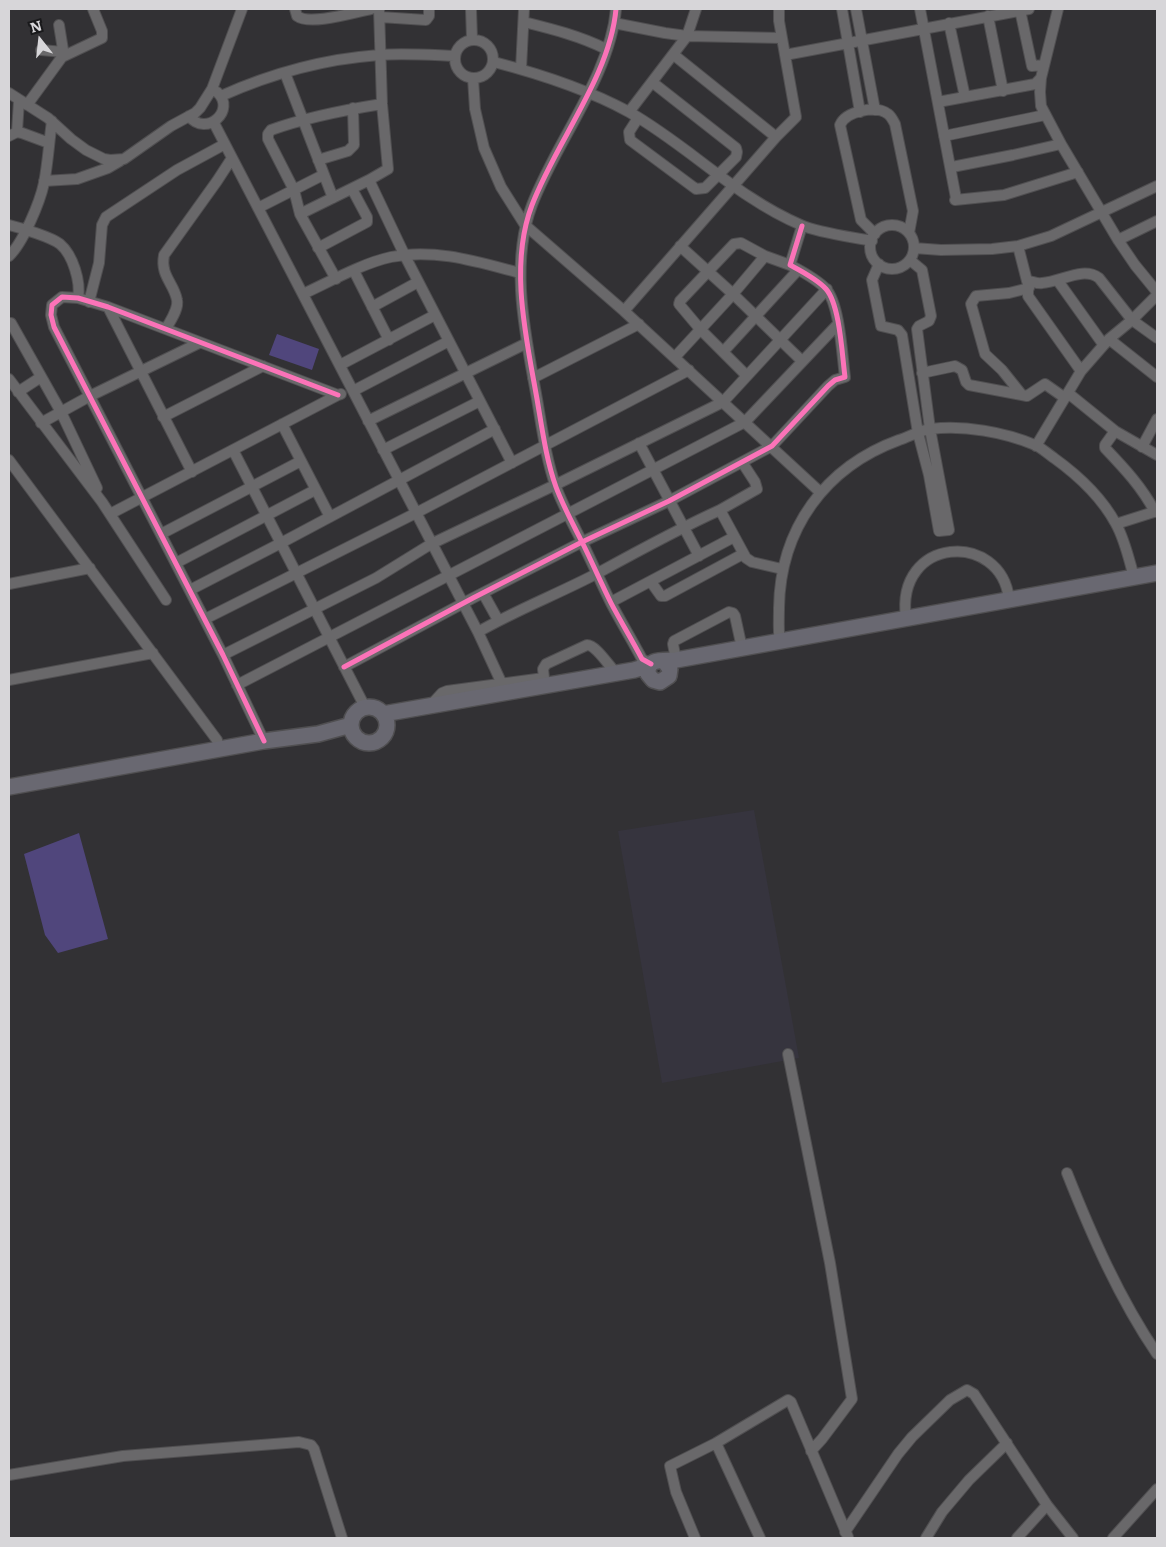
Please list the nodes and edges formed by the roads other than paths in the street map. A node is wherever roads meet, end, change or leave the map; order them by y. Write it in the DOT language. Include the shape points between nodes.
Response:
graph roads {
  1 [pos="93,9"];
  2 [pos="242,9"];
  3 [pos="295,9"];
  4 [pos="371,9"];
  5 [pos="430,9"];
  6 [pos="471,9"];
  7 [pos="524,9"];
  8 [pos="616,9"];
  9 [pos="696,9"];
  10 [pos="779,9"];
  11 [pos="842,9"];
  12 [pos="856,9"];
  13 [pos="920,9"];
  14 [pos="1058,9"];
  15 [pos="1024,10"];
  16 [pos="329,13"];
  17 [pos="379,13"];
  18 [pos="988,16"];
  19 [pos="524,22"];
  20 [pos="614,23"];
  21 [pos="950,23"];
  22 [pos="59,25"];
  23 [pos="924,28"];
  24 [pos="687,36"];
  25 [pos="782,38"];
  26 [pos="472,39"];
  27 [pos="862,39"];
  28 [pos="848,42"];
  29 [pos="606,49"];
  30 [pos="41,50"];
  31 [pos="64,54"];
  32 [pos="380,55"];
  33 [pos="674,55"];
  34 [pos="785,55"];
  35 [pos="455,56"];
  36 [pos="494,62"];
  37 [pos="1044,65"];
  38 [pos="1032,66"];
  39 [pos="521,69"];
  40 [pos="285,73"];
  41 [pos="472,78"];
  42 [pos="1038,81"];
  43 [pos="652,82"];
  44 [pos="212,89"];
  45 [pos="1003,91"];
  46 [pos="9,93"];
  47 [pos="589,93"];
  48 [pos="220,96"];
  49 [pos="965,97"];
  50 [pos="23,102"];
  51 [pos="938,102"];
  52 [pos="382,104"];
  53 [pos="353,108"];
  54 [pos="875,110"];
  55 [pos="629,112"];
  56 [pos="860,112"];
  57 [pos="1045,115"];
  58 [pos="189,116"];
  59 [pos="638,118"];
  60 [pos="302,120"];
  61 [pos="52,121"];
  62 [pos="214,123"];
  63 [pos="13,134"];
  64 [pos="944,136"];
  65 [pos="776,137"];
  66 [pos="49,143"];
  67 [pos="225,144"];
  68 [pos="1061,144"];
  69 [pos="232,158"];
  70 [pos="124,159"];
  71 [pos="318,160"];
  72 [pos="952,167"];
  73 [pos="1078,172"];
  74 [pos="717,174"];
  75 [pos="324,175"];
  76 [pos="369,180"];
  77 [pos="44,181"];
  78 [pos="733,186"];
  79 [pos="1157,186"];
  80 [pos="352,189"];
  81 [pos="294,190"];
  82 [pos="333,198"];
  83 [pos="258,208"];
  84 [pos="383,209"];
  85 [pos="1102,213"];
  86 [pos="300,214"];
  87 [pos="366,217"];
  88 [pos="1157,221"];
  89 [pos="9,225"];
  90 [pos="524,225"];
  91 [pos="802,226"];
  92 [pos="26,230"];
  93 [pos="909,233"];
  94 [pos="873,238"];
  95 [pos="1118,240"];
  96 [pos="680,246"];
  97 [pos="1018,246"];
  98 [pos="318,248"];
  99 [pos="914,248"];
  100 [pos="9,256"];
  101 [pos="405,256"];
  102 [pos="765,256"];
  103 [pos="910,260"];
  104 [pos="879,264"];
  105 [pos="794,268"];
  106 [pos="708,270"];
  107 [pos="354,271"];
  108 [pos="520,273"];
  109 [pos="336,279"];
  110 [pos="1058,280"];
  111 [pos="418,282"];
  112 [pos="1028,284"];
  113 [pos="827,290"];
  114 [pos="1157,293"];
  115 [pos="303,294"];
  116 [pos="733,294"];
  117 [pos="78,298"];
  118 [pos="89,302"];
  119 [pos="108,307"];
  120 [pos="372,307"];
  121 [pos="624,311"];
  122 [pos="435,315"];
  123 [pos="756,316"];
  124 [pos="1132,320"];
  125 [pos="9,323"];
  126 [pos="639,324"];
  127 [pos="838,324"];
  128 [pos="166,329"];
  129 [pos="700,329"];
  130 [pos="1157,338"];
  131 [pos="389,340"];
  132 [pos="780,340"];
  133 [pos="449,341"];
  134 [pos="199,342"];
  135 [pos="1106,342"];
  136 [pos="527,343"];
  137 [pos="723,352"];
  138 [pos="675,357"];
  139 [pos="802,362"];
  140 [pos="340,365"];
  141 [pos="263,366"];
  142 [pos="141,370"];
  143 [pos="689,370"];
  144 [pos="1081,371"];
  145 [pos="465,372"];
  146 [pos="922,373"];
  147 [pos="747,376"];
  148 [pos="40,377"];
  149 [pos="1157,377"];
  150 [pos="533,378"];
  151 [pos="9,379"];
  152 [pos="18,392"];
  153 [pos="354,393"];
  154 [pos="338,394"];
  155 [pos="1066,395"];
  156 [pos="90,396"];
  157 [pos="1022,396"];
  158 [pos="480,401"];
  159 [pos="723,402"];
  160 [pos="61,412"];
  161 [pos="163,417"];
  162 [pos="1157,418"];
  163 [pos="368,421"];
  164 [pos="745,422"];
  165 [pos="42,423"];
  166 [pos="282,424"];
  167 [pos="494,429"];
  168 [pos="930,429"];
  169 [pos="1115,431"];
  170 [pos="918,433"];
  171 [pos="640,443"];
  172 [pos="545,446"];
  173 [pos="772,446"];
  174 [pos="1036,446"];
  175 [pos="1142,447"];
  176 [pos="233,450"];
  177 [pos="383,450"];
  178 [pos="1157,455"];
  179 [pos="9,460"];
  180 [pos="301,461"];
  181 [pos="742,462"];
  182 [pos="512,463"];
  183 [pos="652,470"];
  184 [pos="192,472"];
  185 [pos="399,479"];
  186 [pos="555,485"];
  187 [pos="251,486"];
  188 [pos="315,490"];
  189 [pos="820,492"];
  190 [pos="142,498"];
  191 [pos="668,500"];
  192 [pos="102,502"];
  193 [pos="720,510"];
  194 [pos="1156,512"];
  195 [pos="416,513"];
  196 [pos="110,514"];
  197 [pos="567,514"];
  198 [pos="267,516"];
  199 [pos="330,517"];
  200 [pos="1116,524"];
  201 [pos="683,526"];
  202 [pos="161,534"];
  203 [pos="734,537"];
  204 [pos="582,542"];
  205 [pos="281,544"];
  206 [pos="431,544"];
  207 [pos="743,554"];
  208 [pos="698,556"];
  209 [pos="176,563"];
  210 [pos="90,568"];
  211 [pos="782,569"];
  212 [pos="597,573"];
  213 [pos="1157,573"];
  214 [pos="296,574"];
  215 [pos="448,575"];
  216 [pos="1134,578"];
  217 [pos="651,582"];
  218 [pos="9,584"];
  219 [pos="1157,584"];
  220 [pos="190,590"];
  221 [pos="483,593"];
  222 [pos="1009,599"];
  223 [pos="166,600"];
  224 [pos="611,602"];
  225 [pos="463,603"];
  226 [pos="315,609"];
  227 [pos="906,618"];
  228 [pos="205,619"];
  229 [pos="498,620"];
  230 [pos="478,632"];
  231 [pos="328,637"];
  232 [pos="780,642"];
  233 [pos="742,648"];
  234 [pos="153,653"];
  235 [pos="224,655"];
  236 [pos="662,665"];
  237 [pos="344,667"];
  238 [pos="616,673"];
  239 [pos="9,680"];
  240 [pos="237,685"];
  241 [pos="502,688"];
  242 [pos="365,707"];
  243 [pos="384,718"];
  244 [pos="352,730"];
  245 [pos="264,741"];
  246 [pos="219,749"];
  247 [pos="9,787"];
  248 [pos="788,1054"];
  249 [pos="1067,1174"];
  250 [pos="1157,1354"];
  251 [pos="716,1443"];
  252 [pos="1007,1443"];
  253 [pos="811,1451"];
  254 [pos="9,1476"];
  255 [pos="1157,1488"];
  256 [pos="1047,1505"];
  257 [pos="846,1535"];
  258 [pos="342,1538"];
  259 [pos="695,1538"];
  260 [pos="760,1538"];
  261 [pos="926,1538"];
  262 [pos="1017,1538"];
  263 [pos="1073,1538"];
  264 [pos="1113,1538"];
  1 -- 31 [label="street" via="102,38"];
  2 -- 44 [label="street"];
  3 -- 16 [label="street" via="301,20 311,21"];
  4 -- 16 [label="street"];
  5 -- 17 [label="street" via="426,20"];
  6 -- 26 [label="street"];
  7 -- 19 [label="street"];
  8 -- 20 [label="street"];
  9 -- 24 [label="street"];
  10 -- 25 [label="street"];
  11 -- 28 [label="street"];
  12 -- 27 [label="street"];
  13 -- 23 [label="street"];
  14 -- 37 [label="street"];
  15 -- 18 [label="street"];
  15 -- 38 [label="street"];
  17 -- 32 [label="street"];
  18 -- 21 [label="street"];
  18 -- 45 [label="street"];
  19 -- 29 [label="street" via="566,33"];
  19 -- 39 [label="street"];
  20 -- 24 [label="street"];
  20 -- 29 [label="street"];
  21 -- 23 [label="street"];
  21 -- 49 [label="street"];
  22 -- 31 [label="street"];
  23 -- 27 [label="street"];
  23 -- 51 [label="street"];
  24 -- 25 [label="street"];
  24 -- 33 [label="street"];
  25 -- 34 [label="street"];
  26 -- 35 [label="street" via="461,45"];
  26 -- 36 [label="street" via="488,45"];
  27 -- 28 [label="street"];
  27 -- 54 [label="street"];
  28 -- 34 [label="street"];
  28 -- 56 [label="street"];
  29 -- 47 [label="street"];
  30 -- 31 [label="street"];
  31 -- 50 [label="street"];
  32 -- 35 [label="street"];
  32 -- 40 [label="street"];
  32 -- 52 [label="street"];
  33 -- 43 [label="street"];
  33 -- 65 [label="street"];
  34 -- 65 [label="street" via="796,117"];
  35 -- 41 [label="street" via="457,68"];
  36 -- 39 [label="street"];
  36 -- 41 [label="street" via="484,76"];
  37 -- 38 [label="street"];
  37 -- 42 [label="street"];
  38 -- 42 [label="street"];
  39 -- 47 [label="street"];
  40 -- 48 [label="street"];
  40 -- 60 [label="street"];
  41 -- 90 [label="street" via="484,148 501,187"];
  42 -- 45 [label="street"];
  42 -- 57 [label="street"];
  43 -- 55 [label="street"];
  43 -- 74 [label="street" via="736,148 736,157"];
  44 -- 48 [label="street"];
  44 -- 58 [label="street" via="200,108"];
  45 -- 49 [label="street"];
  46 -- 50 [label="street"];
  47 -- 55 [label="street"];
  47 -- 90 [label="street" via="541,183"];
  48 -- 62 [label="street" via="224,107"];
  49 -- 51 [label="street"];
  50 -- 61 [label="street"];
  50 -- 63 [label="street"];
  51 -- 64 [label="street"];
  52 -- 53 [label="street"];
  52 -- 76 [label="street" via="388,170"];
  53 -- 60 [label="street"];
  53 -- 71 [label="street" via="354,145"];
  54 -- 56 [label="street"];
  54 -- 93 [label="street" via="889,114 895,124 913,211"];
  55 -- 59 [label="street"];
  56 -- 94 [label="street" via="848,116 840,125 861,220"];
  57 -- 64 [label="street"];
  57 -- 68 [label="street"];
  58 -- 62 [label="street" via="196,123"];
  58 -- 70 [label="street"];
  59 -- 74 [label="street"];
  59 -- 74 [label="street" via="629,132 630,140 696,189 705,188"];
  60 -- 71 [label="street"];
  60 -- 81 [label="street" via="271,130 268,134"];
  61 -- 66 [label="street"];
  61 -- 70 [label="street" via="71,140 98,156 110,160"];
  62 -- 67 [label="street"];
  63 -- 66 [label="street"];
  64 -- 72 [label="street"];
  65 -- 78 [label="street"];
  66 -- 77 [label="street"];
  67 -- 69 [label="street"];
  67 -- 118 [label="street" via="177,170 106,217"];
  68 -- 72 [label="street"];
  68 -- 73 [label="street"];
  69 -- 83 [label="street"];
  69 -- 128 [label="street" via="164,255 164,269 177,301"];
  70 -- 77 [label="street" via="77,179"];
  71 -- 75 [label="street"];
  72 -- 73 [label="street" via="955,200 958,201 1004,195"];
  73 -- 85 [label="street"];
  74 -- 78 [label="street"];
  75 -- 81 [label="street"];
  75 -- 82 [label="street"];
  76 -- 80 [label="street"];
  76 -- 84 [label="street"];
  77 -- 92 [label="street"];
  78 -- 91 [label="street"];
  78 -- 96 [label="street"];
  79 -- 85 [label="street"];
  80 -- 82 [label="street"];
  80 -- 87 [label="street"];
  81 -- 83 [label="street"];
  81 -- 86 [label="street"];
  82 -- 86 [label="street"];
  83 -- 115 [label="street"];
  84 -- 87 [label="street"];
  84 -- 101 [label="street"];
  85 -- 95 [label="street"];
  85 -- 97 [label="street" via="1051,236"];
  86 -- 98 [label="street"];
  87 -- 98 [label="street" via="366,224"];
  88 -- 95 [label="street"];
  89 -- 92 [label="street"];
  90 -- 108 [label="street"];
  90 -- 121 [label="street"];
  91 -- 94 [label="street"];
  91 -- 105 [label="street"];
  92 -- 100 [label="street"];
  92 -- 117 [label="street" via="63,248 78,276"];
  93 -- 94 [label="street" via="892,226 880,230"];
  93 -- 99 [label="street"];
  94 -- 104 [label="street" via="870,247"];
  95 -- 114 [label="street"];
  96 -- 106 [label="street"];
  96 -- 121 [label="street"];
  97 -- 99 [label="street" via="941,250"];
  97 -- 112 [label="street"];
  98 -- 109 [label="street"];
  99 -- 103 [label="street"];
  101 -- 107 [label="street" via="392,257"];
  101 -- 108 [label="street" via="444,255"];
  101 -- 111 [label="street"];
  102 -- 105 [label="street"];
  102 -- 106 [label="street" via="737,243"];
  102 -- 116 [label="street"];
  103 -- 104 [label="street" via="892,269"];
  103 -- 146 [label="street" via="922,270 931,316 917,328"];
  104 -- 170 [label="street" via="872,280 881,326 901,332"];
  105 -- 113 [label="street"];
  105 -- 123 [label="street"];
  106 -- 116 [label="street"];
  106 -- 129 [label="street" via="679,304"];
  107 -- 109 [label="street"];
  107 -- 120 [label="street"];
  108 -- 136 [label="street"];
  109 -- 115 [label="street"];
  110 -- 112 [label="street"];
  110 -- 124 [label="street" via="1082,273 1096,276"];
  110 -- 135 [label="street"];
  111 -- 120 [label="street"];
  111 -- 122 [label="street"];
  112 -- 144 [label="street" via="1028,296"];
  112 -- 157 [label="street" via="1009,292 976,296 971,304 985,354"];
  113 -- 127 [label="street"];
  113 -- 132 [label="street"];
  114 -- 124 [label="street"];
  115 -- 140 [label="street"];
  116 -- 123 [label="street"];
  116 -- 129 [label="street"];
  117 -- 118 [label="street"];
  117 -- 156 [label="street" via="62,297 52,305 51,315 54,327"];
  118 -- 119 [label="street"];
  119 -- 128 [label="street"];
  119 -- 142 [label="street"];
  120 -- 131 [label="street"];
  121 -- 126 [label="street"];
  122 -- 131 [label="street"];
  122 -- 133 [label="street"];
  123 -- 132 [label="street"];
  123 -- 137 [label="street"];
  124 -- 130 [label="street"];
  124 -- 135 [label="street"];
  125 -- 148 [label="street"];
  126 -- 138 [label="street"];
  126 -- 150 [label="street"];
  127 -- 139 [label="street"];
  127 -- 173 [label="street" via="845,377 828,386"];
  128 -- 134 [label="street"];
  129 -- 137 [label="street"];
  129 -- 138 [label="street"];
  131 -- 140 [label="street"];
  132 -- 139 [label="street"];
  132 -- 147 [label="street"];
  133 -- 145 [label="street"];
  133 -- 153 [label="street"];
  134 -- 141 [label="street"];
  134 -- 142 [label="street"];
  135 -- 144 [label="street"];
  135 -- 149 [label="street"];
  136 -- 145 [label="street"];
  136 -- 150 [label="street"];
  137 -- 147 [label="street"];
  138 -- 143 [label="street"];
  139 -- 164 [label="street"];
  140 -- 153 [label="street"];
  141 -- 154 [label="street"];
  141 -- 161 [label="street"];
  142 -- 156 [label="street"];
  142 -- 161 [label="street"];
  143 -- 159 [label="street"];
  143 -- 172 [label="street"];
  144 -- 155 [label="street"];
  145 -- 158 [label="street"];
  145 -- 163 [label="street"];
  146 -- 157 [label="street" via="955,366 962,370 969,385"];
  146 -- 168 [label="street"];
  147 -- 159 [label="street"];
  148 -- 152 [label="street"];
  148 -- 160 [label="street"];
  150 -- 172 [label="street"];
  151 -- 152 [label="street"];
  152 -- 165 [label="street"];
  153 -- 154 [label="street"];
  153 -- 163 [label="street"];
  154 -- 166 [label="street"];
  155 -- 157 [label="street" via="1045,384"];
  155 -- 169 [label="street"];
  155 -- 174 [label="street"];
  156 -- 160 [label="street"];
  156 -- 190 [label="street"];
  158 -- 167 [label="street"];
  158 -- 177 [label="street"];
  159 -- 164 [label="street"];
  159 -- 171 [label="street"];
  160 -- 165 [label="street"];
  160 -- 192 [label="street"];
  161 -- 184 [label="street"];
  162 -- 175 [label="street"];
  163 -- 177 [label="street"];
  164 -- 173 [label="street"];
  164 -- 183 [label="street"];
  165 -- 192 [label="street"];
  166 -- 176 [label="street"];
  166 -- 180 [label="street"];
  167 -- 182 [label="street"];
  167 -- 185 [label="street"];
  168 -- 170 [label="street"];
  168 -- 170 [label="street" via="949,530 939,531"];
  168 -- 174 [label="street" via="989,432"];
  169 -- 175 [label="street"];
  169 -- 194 [label="street" via="1105,448 1138,483"];
  170 -- 189 [label="street" via="884,446 850,466"];
  171 -- 183 [label="street"];
  171 -- 186 [label="street"];
  172 -- 182 [label="street"];
  172 -- 186 [label="street"];
  173 -- 181 [label="street"];
  173 -- 189 [label="street"];
  174 -- 200 [label="street" via="1075,473 1102,502"];
  175 -- 178 [label="street"];
  176 -- 184 [label="street"];
  176 -- 187 [label="street"];
  177 -- 185 [label="street"];
  179 -- 210 [label="street"];
  180 -- 187 [label="street"];
  180 -- 188 [label="street"];
  181 -- 191 [label="street"];
  181 -- 193 [label="street" via="757,489"];
  182 -- 195 [label="street"];
  183 -- 191 [label="street"];
  183 -- 197 [label="street"];
  184 -- 190 [label="street"];
  185 -- 195 [label="street"];
  185 -- 199 [label="street"];
  186 -- 197 [label="street"];
  186 -- 206 [label="street"];
  187 -- 198 [label="street"];
  187 -- 202 [label="street"];
  188 -- 198 [label="street"];
  188 -- 199 [label="street"];
  189 -- 211 [label="street" via="800,522"];
  190 -- 196 [label="street"];
  190 -- 202 [label="street"];
  191 -- 201 [label="street"];
  191 -- 204 [label="street"];
  192 -- 196 [label="street"];
  193 -- 201 [label="street"];
  193 -- 203 [label="street"];
  194 -- 200 [label="street"];
  195 -- 206 [label="street"];
  195 -- 214 [label="street"];
  196 -- 223 [label="street"];
  197 -- 204 [label="street"];
  197 -- 215 [label="street"];
  198 -- 205 [label="street"];
  198 -- 209 [label="street"];
  199 -- 205 [label="street"];
  200 -- 216 [label="street"];
  201 -- 208 [label="street"];
  201 -- 212 [label="street"];
  202 -- 209 [label="street"];
  203 -- 207 [label="street"];
  203 -- 208 [label="street"];
  204 -- 212 [label="street"];
  204 -- 221 [label="street"];
  205 -- 214 [label="street"];
  205 -- 220 [label="street"];
  206 -- 215 [label="street"];
  206 -- 226 [label="street" via="376,578"];
  207 -- 211 [label="street" via="752,562"];
  207 -- 217 [label="street" via="665,596 661,596"];
  208 -- 217 [label="street"];
  209 -- 220 [label="street"];
  210 -- 218 [label="street"];
  210 -- 234 [label="street"];
  211 -- 232 [label="street"];
  212 -- 224 [label="street"];
  212 -- 229 [label="street"];
  213 -- 216 [label="highway"];
  214 -- 226 [label="street"];
  214 -- 228 [label="street"];
  215 -- 225 [label="street"];
  215 -- 231 [label="street"];
  216 -- 222 [label="highway"];
  217 -- 224 [label="street"];
  219 -- 236 [label="highway" via="679,668"];
  220 -- 228 [label="street"];
  221 -- 225 [label="street"];
  221 -- 229 [label="street"];
  222 -- 227 [label="highway"];
  222 -- 227 [label="street" via="1004,580 987,561 964,552 948,552 925,562 909,581 904,596"];
  224 -- 236 [label="street" via="642,659"];
  225 -- 230 [label="street"];
  225 -- 237 [label="street"];
  226 -- 231 [label="street"];
  226 -- 235 [label="street"];
  227 -- 232 [label="highway"];
  228 -- 235 [label="street"];
  229 -- 230 [label="street"];
  230 -- 241 [label="street"];
  231 -- 237 [label="street"];
  231 -- 240 [label="street"];
  232 -- 233 [label="highway"];
  233 -- 236 [label="highway"];
  233 -- 236 [label="street" via="735,616 729,612 674,641"];
  234 -- 239 [label="street"];
  234 -- 246 [label="street" via="217,740"];
  235 -- 240 [label="street"];
  236 -- 238 [label="highway"];
  236 -- 243 [label="highway" via="664,681 628,679"];
  237 -- 242 [label="street"];
  238 -- 241 [label="highway"];
  238 -- 241 [label="street" via="590,645 546,664 544,678"];
  240 -- 245 [label="street"];
  241 -- 243 [label="highway"];
  242 -- 243 [label="highway" via="375,708"];
  242 -- 244 [label="highway" via="354,715"];
  243 -- 244 [label="highway" via="385,732 375,741 361,741"];
  244 -- 245 [label="highway"];
  245 -- 246 [label="highway"];
  246 -- 247 [label="highway"];
  248 -- 253 [label="street" via="830,1263 852,1399"];
  249 -- 250 [label="street" via="1119,1293"];
  251 -- 253 [label="street" via="788,1400 792,1402"];
  251 -- 259 [label="street" via="669,1467"];
  251 -- 260 [label="street"];
  252 -- 256 [label="street"];
  252 -- 257 [label="street" via="974,1394 964,1391 950,1400 898,1454"];
  252 -- 261 [label="street" via="969,1480 942,1512"];
  253 -- 257 [label="street"];
  254 -- 258 [label="street" via="123,1456 306,1443 314,1449"];
  255 -- 264 [label="street"];
  256 -- 262 [label="street"];
  256 -- 263 [label="street"];
}
